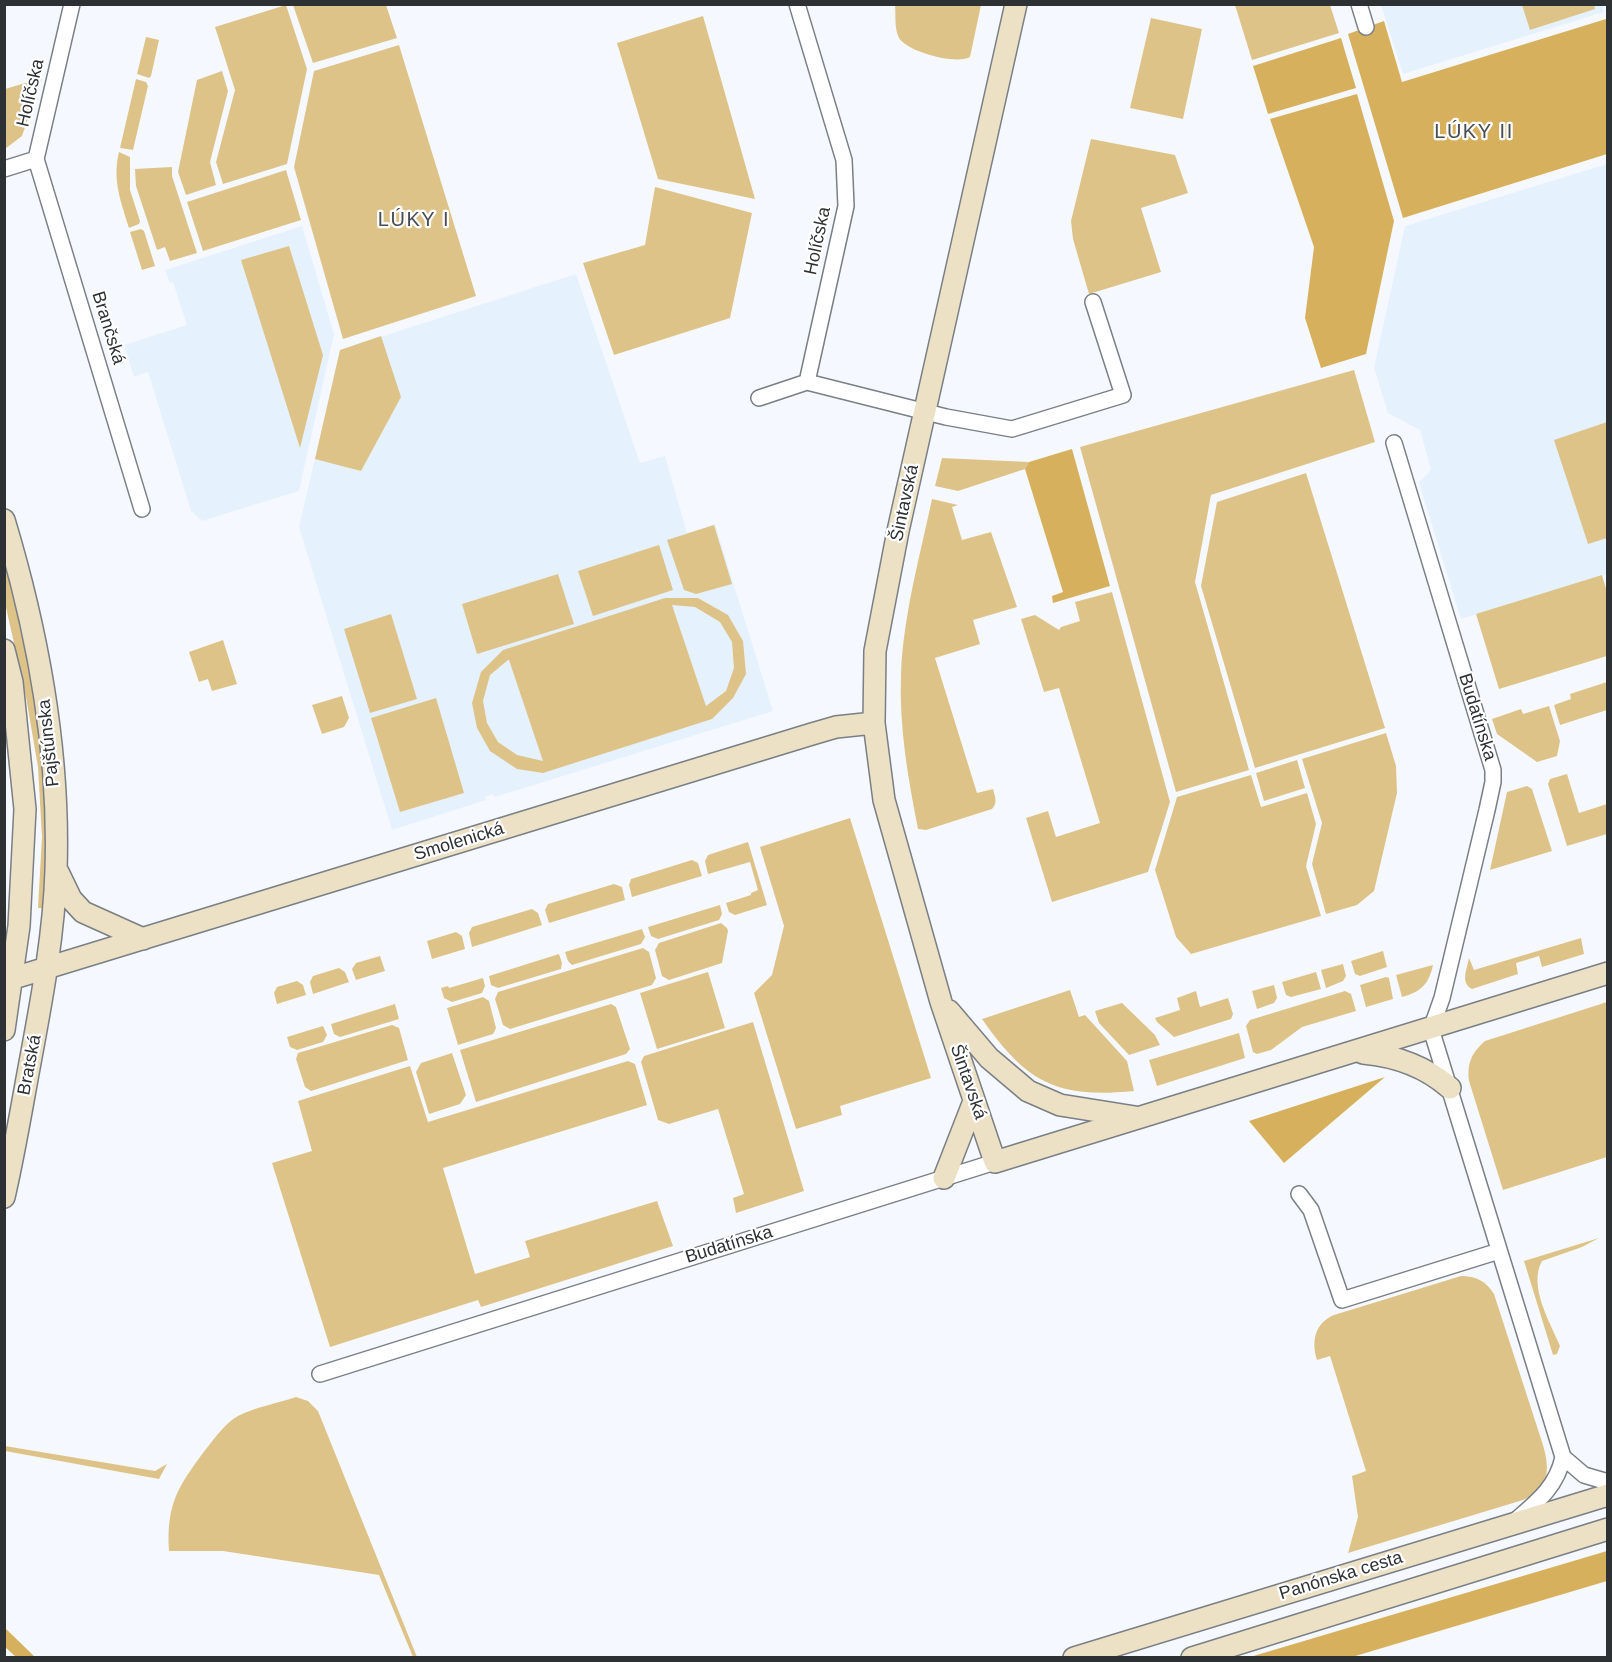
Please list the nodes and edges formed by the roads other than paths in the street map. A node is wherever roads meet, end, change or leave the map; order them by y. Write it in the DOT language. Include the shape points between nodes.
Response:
graph roads {
  1 [pos="72,4"];
  2 [pos="797,4"];
  3 [pos="1016,4"];
  4 [pos="1359,4"];
  5 [pos="1366,27"];
  6 [pos="36,159"];
  7 [pos="4,169"];
  8 [pos="1093,302"];
  9 [pos="807,382"];
  10 [pos="759,398"];
  11 [pos="925,412"];
  12 [pos="1394,443"];
  13 [pos="142,509"];
  14 [pos="4,520"];
  15 [pos="4,650"];
  16 [pos="8,683"];
  17 [pos="874,723"];
  18 [pos="56,869"];
  19 [pos="143,939"];
  20 [pos="45,969"];
  21 [pos="1608,973"];
  22 [pos="8,980"];
  23 [pos="941,1002"];
  24 [pos="1431,1029"];
  25 [pos="4,1030"];
  26 [pos="1354,1052"];
  27 [pos="1450,1088"];
  28 [pos="1039,1097"];
  29 [pos="975,1101"];
  30 [pos="1138,1117"];
  31 [pos="995,1162"];
  32 [pos="944,1178"];
  33 [pos="1299,1194"];
  34 [pos="4,1197"];
  35 [pos="1499,1251"];
  36 [pos="320,1374"];
  37 [pos="1563,1457"];
  38 [pos="1608,1482"];
  39 [pos="1608,1495"];
  40 [pos="1512,1523"];
  41 [pos="1608,1529"];
  42 [pos="1074,1658"];
  43 [pos="1192,1658"];
  1 -- 6 [label="street, Holíčska"];
  2 -- 9 [label="street, Holíčska" via="844,160 846,206"];
  3 -- 11 [label="street, Šintavská"];
  4 -- 5 [label="street"];
  6 -- 7 [label="street"];
  6 -- 13 [label="street, Brančská"];
  8 -- 11 [label="street" via="1123,395 1011,429"];
  9 -- 10 [label="street"];
  9 -- 11 [label="street"];
  11 -- 17 [label="street, Šintavská" via="875,651"];
  12 -- 24 [label="street, Budatínska" via="1493,770 1488,810"];
  14 -- 18 [label="street, Pajštúnska" via="24,585 53,749"];
  15 -- 16 [label="street, Pajštúnska"];
  16 -- 22 [label="street, Pajštúnska" via="25,809 18,927"];
  17 -- 19 [label="street, Smolenická" via="812,734"];
  17 -- 23 [label="street, Šintavská" via="884,800"];
  18 -- 19 [label="street" via="71,899 83,912"];
  18 -- 20 [label="street, Pajštúnska"];
  19 -- 20 [label="street, Smolenická"];
  20 -- 22 [label="street, Smolenická"];
  20 -- 34 [label="street, Bratská"];
  21 -- 24 [label="street, Budatínska"];
  22 -- 25 [label="street, Bratská"];
  23 -- 28 [label="street, Šintavská" via="989,1058"];
  23 -- 29 [label="street, Šintavská"];
  24 -- 26 [label="street, Budatínska"];
  24 -- 27 [label="street"];
  26 -- 27 [label="street" via="1400,1059 1425,1070"];
  26 -- 30 [label="street, Budatínska"];
  27 -- 35 [label="street"];
  28 -- 30 [label="street, Budatínska" via="1072,1107"];
  29 -- 31 [label="street, Šintavská"];
  29 -- 32 [label="street"];
  30 -- 31 [label="street, Budatínska"];
  31 -- 32 [label="street, Budatínska"];
  32 -- 36 [label="street, Budatínska"];
  33 -- 35 [label="street" via="1311,1210 1342,1300"];
  35 -- 37 [label="street"];
  37 -- 38 [label="street" via="1584,1475"];
  37 -- 40 [label="street" via="1550,1488"];
  39 -- 40 [label="street, Panónska cesta"];
  40 -- 42 [label="street, Panónska cesta"];
  41 -- 43 [label="street, Panónska cesta"];
}
